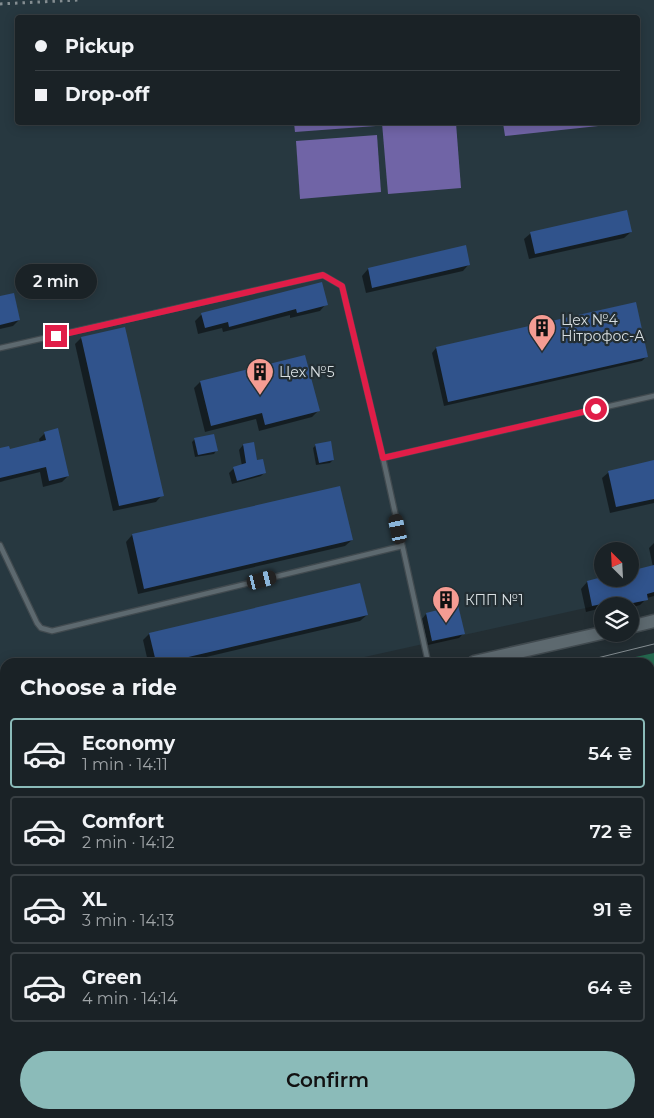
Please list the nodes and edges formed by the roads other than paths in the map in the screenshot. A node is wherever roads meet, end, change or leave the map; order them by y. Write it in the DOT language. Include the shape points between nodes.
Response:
graph roads {
  1 [pos="0,348"];
  2 [pos="654,396"];
  3 [pos="383,458"];
  4 [pos="0,545"];
  5 [pos="402,546"];
  6 [pos="654,621"];
  7 [pos="639,625"];
  8 [pos="594,635"];
  9 [pos="427,658"];
  10 [pos="492,658"];
  1 -- 3 [label="lane" via="323,275 342,286"];
  2 -- 3 [label="lane"];
  3 -- 5 [label="lane"];
  4 -- 5 [label="lane" via="37,623 41,628 52,631"];
  5 -- 9 [label="lane"];
  6 -- 7 [label="street"];
  8 -- 10 [label="street"];
}
